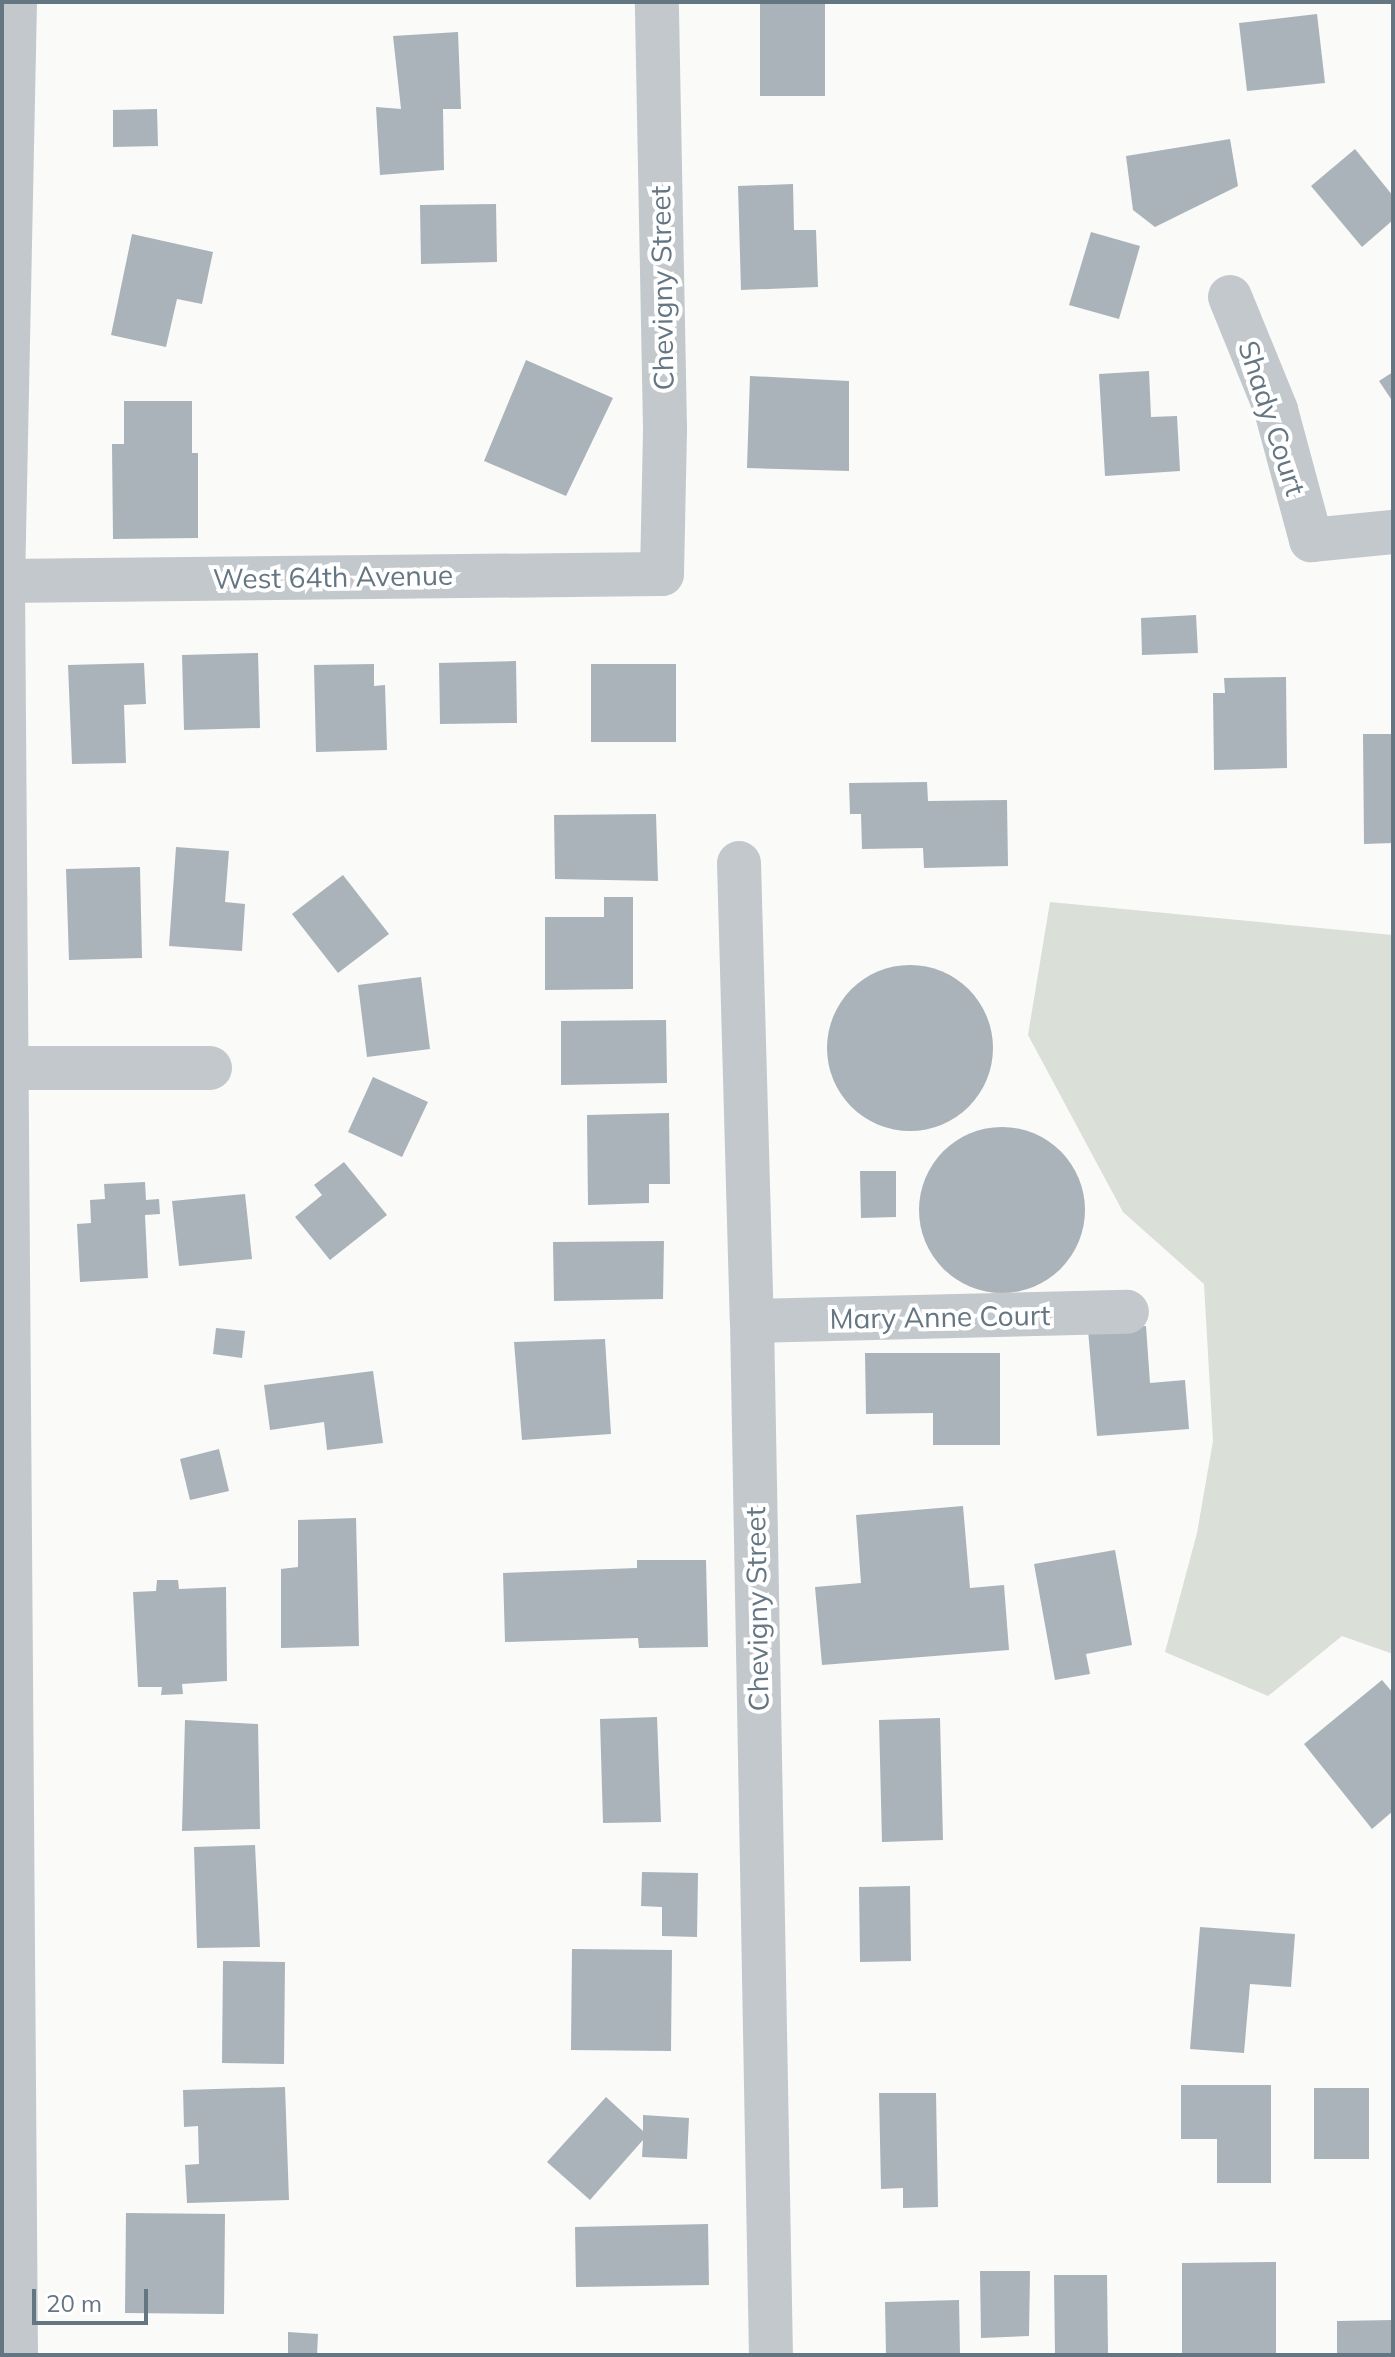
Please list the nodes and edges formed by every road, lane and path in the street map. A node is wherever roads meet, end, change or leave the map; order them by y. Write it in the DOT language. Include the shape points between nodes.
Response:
graph roads {
  1 [pos="15,2"];
  2 [pos="657,2"];
  3 [pos="1230,297"];
  4 [pos="1393,532"];
  5 [pos="662,574"];
  6 [pos="4,581"];
  7 [pos="739,863"];
  8 [pos="7,1068"];
  9 [pos="210,1068"];
  10 [pos="1127,1312"];
  11 [pos="752,1321"];
  12 [pos="16,2355"];
  13 [pos="771,2355"];
  1 -- 6 [label="street"];
  2 -- 5 [label="street, Chevigny Street" via="665,428"];
  3 -- 4 [label="street, Shady Court" via="1276,410 1311,540"];
  5 -- 6 [label="street, West 64th Avenue"];
  6 -- 8 [label="street"];
  7 -- 11 [label="street, Chevigny Street"];
  8 -- 9 [label="street"];
  8 -- 12 [label="street"];
  10 -- 11 [label="street, Mary Anne Court"];
  11 -- 13 [label="street, Chevigny Street"];
}
